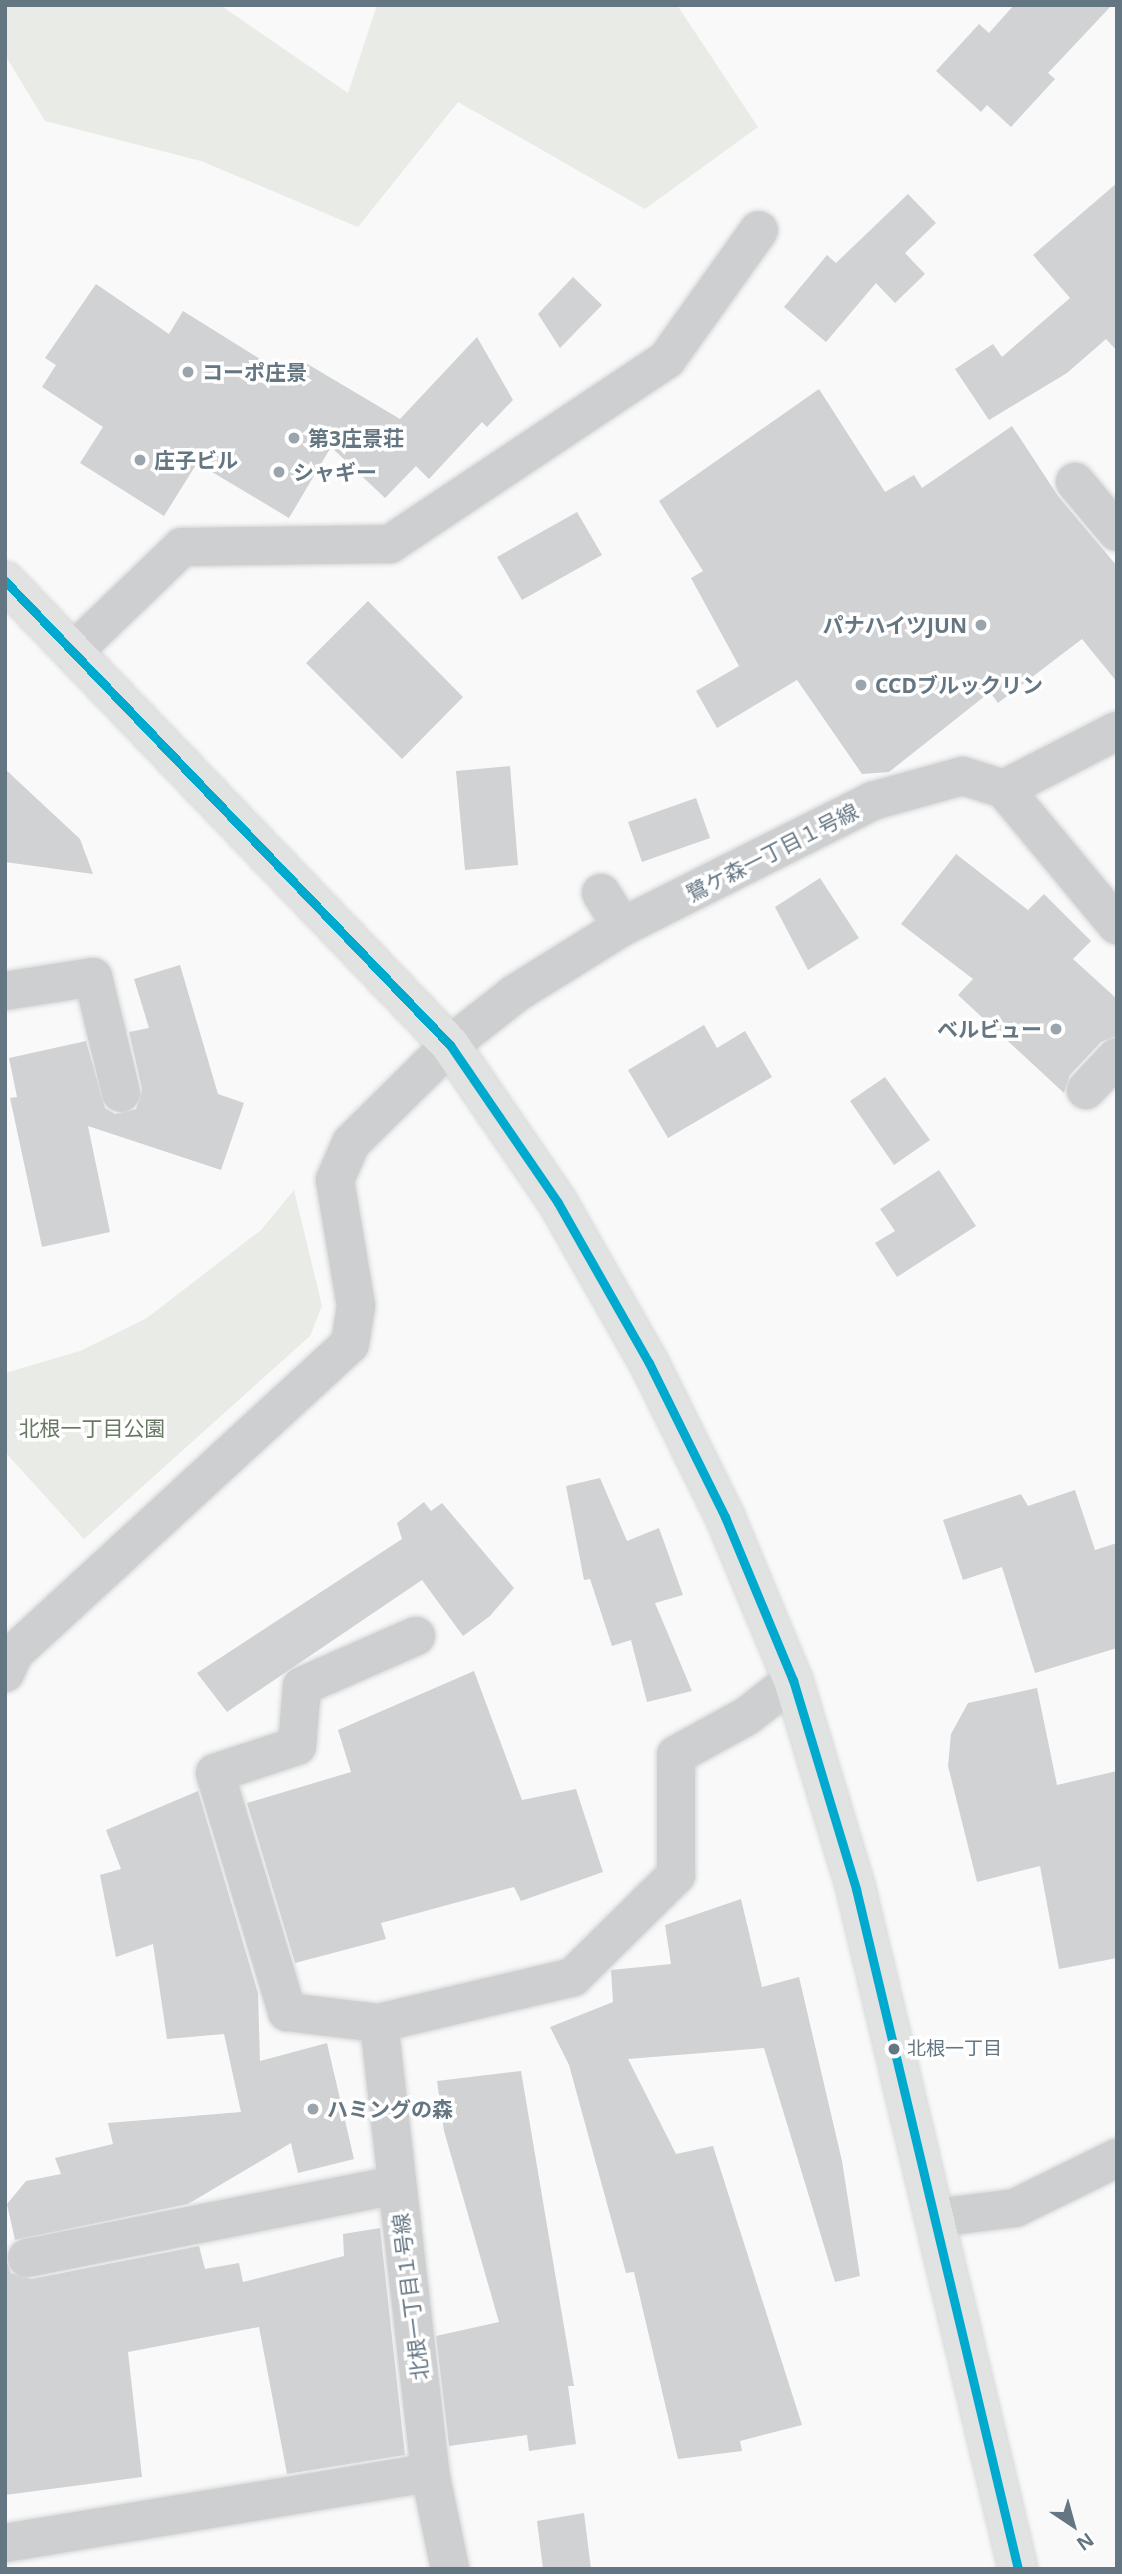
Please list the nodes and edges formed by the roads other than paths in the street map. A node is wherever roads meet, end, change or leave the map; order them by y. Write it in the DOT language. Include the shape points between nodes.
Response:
graph roads {
  1 [pos="759,230"];
  2 [pos="1075,482"];
  3 [pos="1117,532"];
  4 [pos="5,581"];
  5 [pos="73,652"];
  6 [pos="1117,732"];
  7 [pos="1004,789"];
  8 [pos="601,893"];
  9 [pos="1117,925"];
  10 [pos="622,927"];
  11 [pos="5,991"];
  12 [pos="450,1045"];
  13 [pos="1117,1057"];
  14 [pos="1086,1090"];
  15 [pos="121,1093"];
  16 [pos="416,1636"];
  17 [pos="5,1673"];
  18 [pos="793,1679"];
  19 [pos="379,2024"];
  20 [pos="1117,2158"];
  21 [pos="397,2185"];
  22 [pos="935,2218"];
  23 [pos="27,2258"];
  24 [pos="430,2473"];
  25 [pos="5,2543"];
  26 [pos="450,2569"];
  27 [pos="1018,2569"];
  1 -- 5 [label="street" via="667,359 390,544 182,547"];
  2 -- 3 [label="street"];
  4 -- 5 [label="main road"];
  5 -- 12 [label="main road"];
  6 -- 7 [label="street"];
  7 -- 9 [label="street"];
  7 -- 10 [label="street, 鷺ケ森一丁目１号線" via="963,776 872,801"];
  8 -- 10 [label="street"];
  10 -- 12 [label="street, 鷺ケ森一丁目１号線" via="516,993"];
  11 -- 15 [label="street" via="93,977"];
  12 -- 17 [label="street, 鷺ケ森一丁目１号線" via="351,1143 335,1180 356,1306 350,1344 14,1653"];
  12 -- 18 [label="main road" via="558,1203 649,1363 725,1517"];
  13 -- 14 [label="street"];
  16 -- 19 [label="street" via="302,1686 297,1746 215,1773 287,2012"];
  18 -- 19 [label="street" via="747,1716 676,1755 677,1875 573,1977"];
  18 -- 22 [label="main road" via="856,1889"];
  19 -- 21 [label="street, 北根一丁目１号線"];
  20 -- 22 [label="street" via="1015,2208"];
  21 -- 23 [label="street"];
  21 -- 24 [label="street, 北根一丁目１号線"];
  22 -- 27 [label="main road"];
  24 -- 25 [label="street"];
  24 -- 26 [label="street, 北根一丁目１号線"];
}
